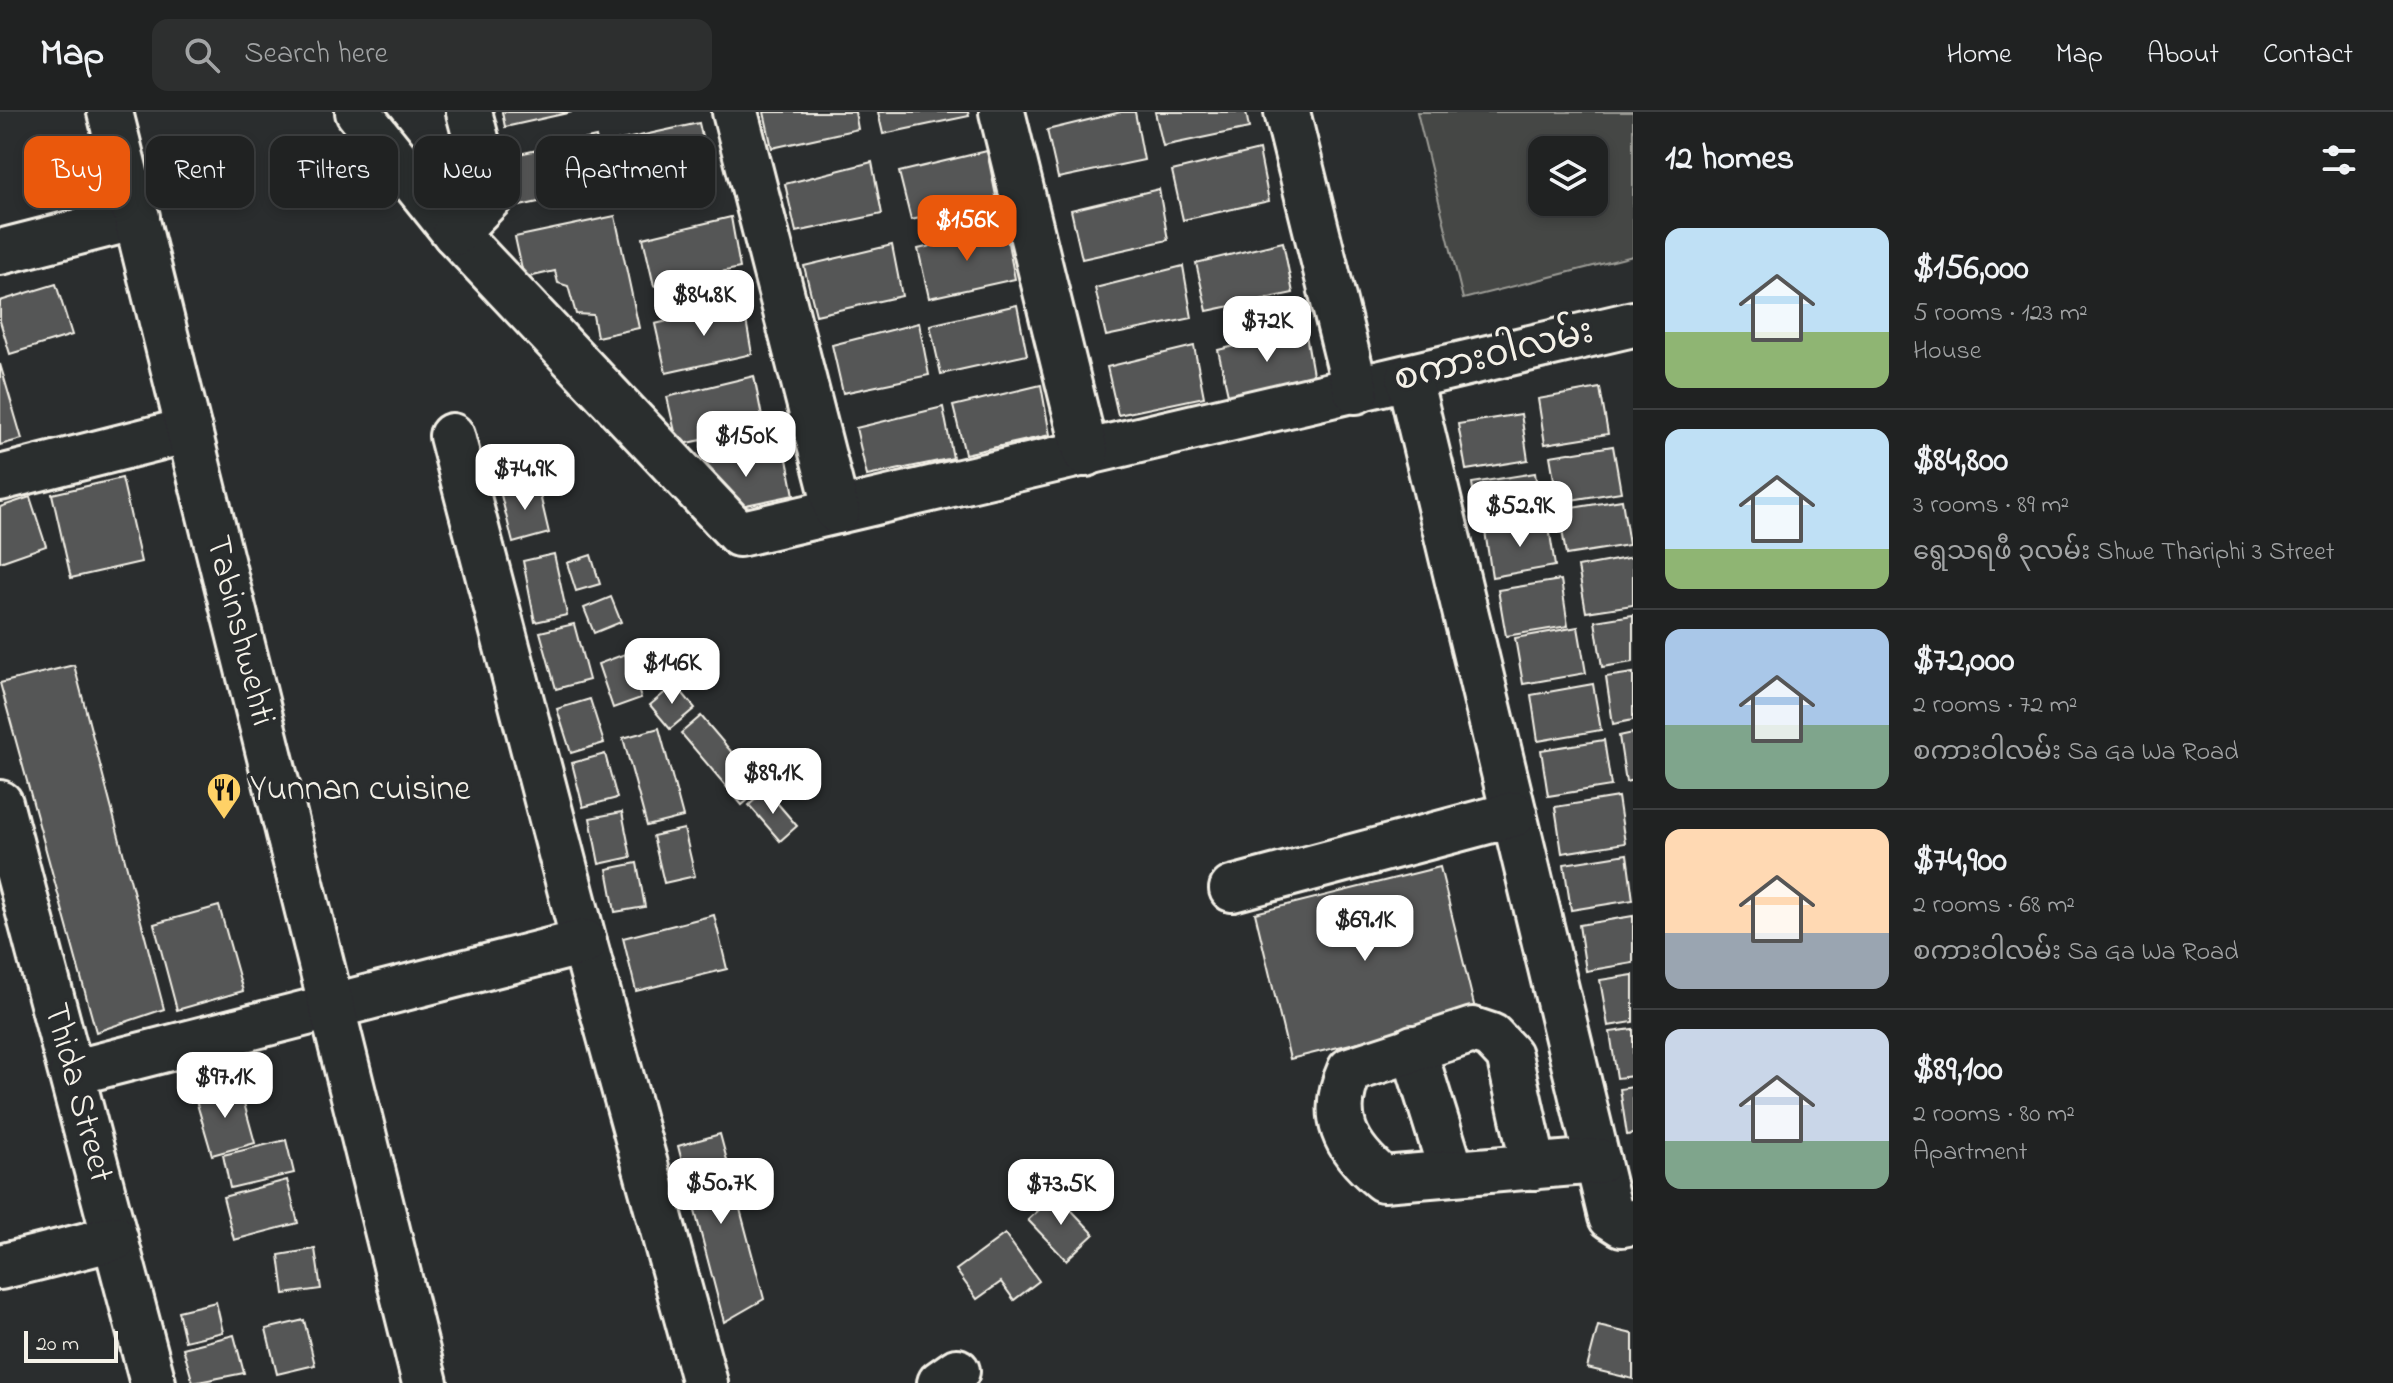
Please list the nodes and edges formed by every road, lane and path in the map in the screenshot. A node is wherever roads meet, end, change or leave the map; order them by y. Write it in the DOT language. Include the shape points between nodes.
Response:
graph roads {
  1 [pos="110,112"];
  2 [pos="358,112"];
  3 [pos="469,112"];
  4 [pos="735,112"];
  5 [pos="1002,112"];
  6 [pos="1287,112"];
  7 [pos="137,217"];
  8 [pos="455,233"];
  9 [pos="0,252"];
  10 [pos="1632,331"];
  11 [pos="1409,378"];
  12 [pos="1356,391"];
  13 [pos="189,430"];
  14 [pos="452,436"];
  15 [pos="1086,454"];
  16 [pos="0,478"];
  17 [pos="837,511"];
  18 [pos="0,803"];
  19 [pos="1514,814"];
  20 [pos="1232,889"];
  21 [pos="584,942"];
  22 [pos="332,1006"];
  23 [pos="1413,1048"];
  24 [pos="72,1073"];
  25 [pos="1598,1161"];
  26 [pos="1534,1167"];
  27 [pos="1452,1173"];
  28 [pos="1633,1222"];
  29 [pos="115,1238"];
  30 [pos="0,1267"];
  31 [pos="153,1383"];
  32 [pos="425,1383"];
  33 [pos="705,1383"];
  1 -- 7 [label="street, Tabinshwehti"];
  2 -- 8 [label="street"];
  3 -- 8 [label="street" via="491,196"];
  4 -- 17 [label="street"];
  5 -- 15 [label="street"];
  6 -- 12 [label="street"];
  7 -- 9 [label="street"];
  7 -- 13 [label="street, Tabinshwehti"];
  8 -- 17 [label="street, စကား၀ါလမ်း" via="739,534"];
  10 -- 11 [label="street, စကား၀ါလမ်း"];
  11 -- 12 [label="street, စကား၀ါလမ်း"];
  11 -- 19 [label="street"];
  12 -- 15 [label="street, စကား၀ါလမ်း"];
  13 -- 16 [label="street"];
  13 -- 22 [label="street, Tabinshwehti"];
  14 -- 21 [label="street"];
  15 -- 17 [label="street, စကား၀ါလမ်း"];
  18 -- 24 [label="street, Thida Street"];
  19 -- 20 [label="street"];
  19 -- 25 [label="street"];
  21 -- 22 [label="street"];
  21 -- 33 [label="street"];
  22 -- 24 [label="street"];
  22 -- 32 [label="street, Tabinshwehti"];
  23 -- 26 [label="street" via="1473,1030 1491,1036 1509,1055"];
  23 -- 27 [label="street"];
  23 -- 27 [label="street" via="1350,1070 1339,1094 1340,1122 1361,1161 1383,1179"];
  24 -- 29 [label="street, Thida Street"];
  25 -- 26 [label="street"];
  25 -- 28 [label="street" via="1611,1217 1622,1224"];
  26 -- 27 [label="street"];
  29 -- 30 [label="street"];
  29 -- 31 [label="street, Thida Street"];
}
